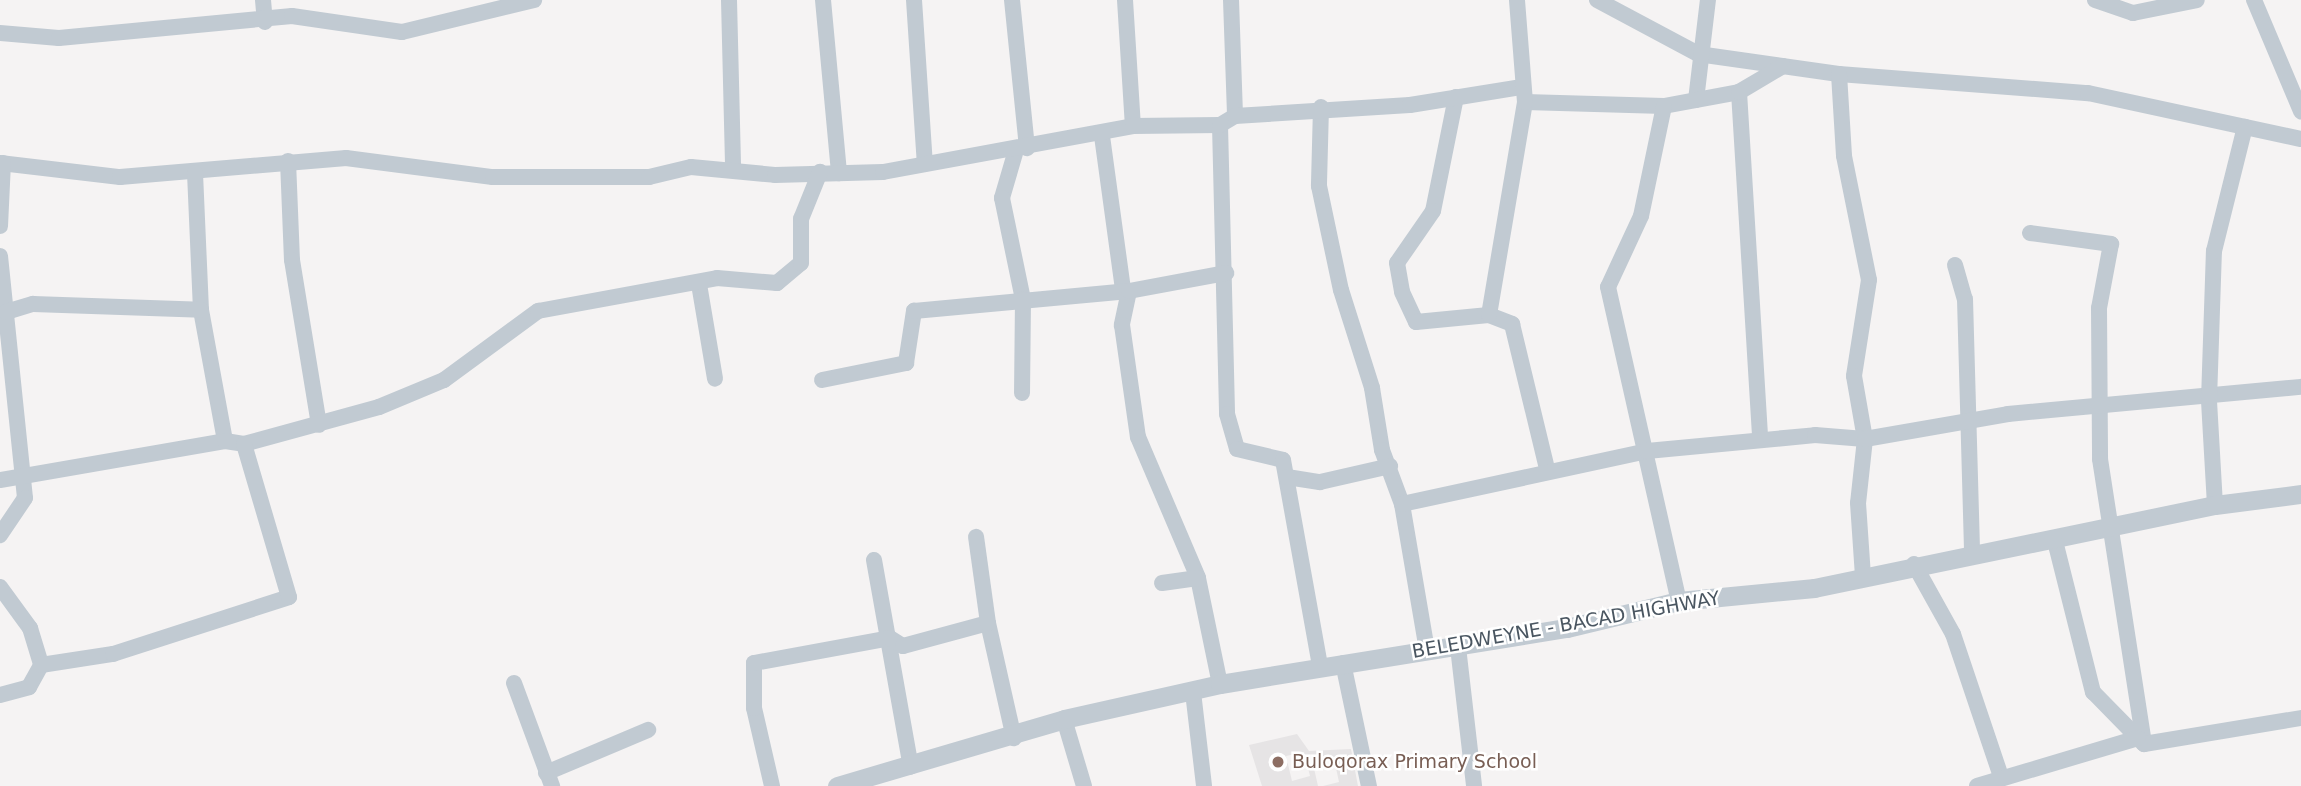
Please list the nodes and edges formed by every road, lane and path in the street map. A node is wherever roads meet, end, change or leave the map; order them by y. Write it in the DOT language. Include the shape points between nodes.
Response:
graph roads {
  1 [pos="263,0"];
  2 [pos="534,0"];
  3 [pos="729,0"];
  4 [pos="823,0"];
  5 [pos="914,0"];
  6 [pos="1012,0"];
  7 [pos="1125,0"];
  8 [pos="1231,0"];
  9 [pos="1517,0"];
  10 [pos="1597,0"];
  11 [pos="1708,0"];
  12 [pos="2095,0"];
  13 [pos="2197,0"];
  14 [pos="2254,0"];
  15 [pos="480,8"];
  16 [pos="265,22"];
  17 [pos="0,33"];
  18 [pos="1698,54"];
  19 [pos="1783,66"];
  20 [pos="1839,74"];
  21 [pos="1739,92"];
  22 [pos="1523,95"];
  23 [pos="1456,97"];
  24 [pos="1696,100"];
  25 [pos="1664,106"];
  26 [pos="1321,107"];
  27 [pos="2301,111"];
  28 [pos="1234,116"];
  29 [pos="1220,125"];
  30 [pos="1133,126"];
  31 [pos="2245,127"];
  32 [pos="1102,136"];
  33 [pos="2301,139"];
  34 [pos="1022,149"];
  35 [pos="288,161"];
  36 [pos="2,163"];
  37 [pos="925,164"];
  38 [pos="733,167"];
  39 [pos="820,172"];
  40 [pos="195,173"];
  41 [pos="839,173"];
  42 [pos="0,226"];
  43 [pos="2030,233"];
  44 [pos="0,256"];
  45 [pos="1955,265"];
  46 [pos="1226,273"];
  47 [pos="699,284"];
  48 [pos="1126,290"];
  49 [pos="1023,299"];
  50 [pos="201,310"];
  51 [pos="6,312"];
  52 [pos="1489,315"];
  53 [pos="715,379"];
  54 [pos="822,380"];
  55 [pos="2301,387"];
  56 [pos="1022,393"];
  57 [pos="2209,400"];
  58 [pos="2099,409"];
  59 [pos="1965,424"];
  60 [pos="319,425"];
  61 [pos="1759,439"];
  62 [pos="1865,439"];
  63 [pos="225,441"];
  64 [pos="244,444"];
  65 [pos="1647,451"];
  66 [pos="1390,466"];
  67 [pos="1547,469"];
  68 [pos="20,473"];
  69 [pos="1287,477"];
  70 [pos="0,480"];
  71 [pos="2301,494"];
  72 [pos="1402,504"];
  73 [pos="2215,505"];
  74 [pos="2109,528"];
  75 [pos="0,535"];
  76 [pos="976,537"];
  77 [pos="2055,541"];
  78 [pos="1972,554"];
  79 [pos="874,560"];
  80 [pos="1914,564"];
  81 [pos="1863,576"];
  82 [pos="1198,578"];
  83 [pos="1162,583"];
  84 [pos="0,587"];
  85 [pos="1679,601"];
  86 [pos="988,623"];
  87 [pos="890,638"];
  88 [pos="1458,646"];
  89 [pos="1427,652"];
  90 [pos="1343,663"];
  91 [pos="41,665"];
  92 [pos="1320,665"];
  93 [pos="514,684"];
  94 [pos="1220,684"];
  95 [pos="1193,692"];
  96 [pos="0,695"];
  97 [pos="2301,718"];
  98 [pos="1064,719"];
  99 [pos="648,730"];
  100 [pos="1014,738"];
  101 [pos="2141,741"];
  102 [pos="911,767"];
  103 [pos="2000,774"];
  104 [pos="549,779"];
  105 [pos="772,786"];
  106 [pos="837,786"];
  107 [pos="1084,786"];
  108 [pos="1204,786"];
  109 [pos="1369,786"];
  110 [pos="1474,786"];
  111 [pos="1977,786"];
  1 -- 16 [label="street"];
  2 -- 15 [label="street"];
  3 -- 38 [label="street"];
  4 -- 41 [label="street"];
  5 -- 37 [label="street"];
  6 -- 34 [label="street"];
  7 -- 30 [label="street"];
  8 -- 28 [label="street"];
  9 -- 22 [label="street"];
  10 -- 18 [label="street"];
  11 -- 18 [label="street"];
  12 -- 13 [label="street" via="2133,13"];
  14 -- 27 [label="street"];
  15 -- 16 [label="street" via="402,32 292,16"];
  16 -- 17 [label="street" via="60,38"];
  18 -- 19 [label="street"];
  18 -- 24 [label="street"];
  19 -- 20 [label="street"];
  19 -- 21 [label="street"];
  20 -- 31 [label="street" via="2088,93"];
  20 -- 62 [label="street" via="1843,156 1869,280 1854,376"];
  21 -- 24 [label="street"];
  21 -- 61 [label="street"];
  22 -- 23 [label="street"];
  22 -- 25 [label="street"];
  22 -- 52 [label="street"];
  23 -- 26 [label="street" via="1410,106"];
  23 -- 52 [label="street" via="1433,211 1396,263 1416,322"];
  24 -- 25 [label="street"];
  25 -- 65 [label="street" via="1641,216 1608,287"];
  26 -- 28 [label="street"];
  26 -- 66 [label="street" via="1320,186"];
  28 -- 29 [label="street"];
  29 -- 30 [label="street"];
  29 -- 46 [label="street"];
  30 -- 32 [label="street"];
  31 -- 33 [label="street"];
  31 -- 57 [label="street" via="2214,251"];
  32 -- 34 [label="street"];
  32 -- 48 [label="street"];
  34 -- 37 [label="street"];
  34 -- 49 [label="street" via="1002,198"];
  35 -- 38 [label="street" via="346,158 493,177 649,177"];
  35 -- 40 [label="street"];
  35 -- 60 [label="street" via="292,260"];
  36 -- 40 [label="street" via="120,177"];
  36 -- 42 [label="street"];
  37 -- 41 [label="street"];
  38 -- 39 [label="street" via="775,175"];
  39 -- 41 [label="street"];
  39 -- 47 [label="street" via="802,219 796,272 777,283 717,278"];
  40 -- 50 [label="street"];
  43 -- 58 [label="street" via="2111,244 2099,308"];
  44 -- 51 [label="street"];
  45 -- 59 [label="street" via="1965,299"];
  46 -- 48 [label="street"];
  46 -- 69 [label="street" via="1227,414 1237,449 1283,460"];
  47 -- 53 [label="street"];
  47 -- 60 [label="street" via="538,311 444,380"];
  48 -- 49 [label="street"];
  48 -- 82 [label="street" via="1122,325 1138,437"];
  49 -- 54 [label="street" via="914,311 906,363"];
  49 -- 56 [label="street"];
  50 -- 51 [label="street" via="33,304"];
  50 -- 63 [label="street"];
  51 -- 68 [label="street"];
  52 -- 67 [label="street" via="1512,324"];
  55 -- 57 [label="street"];
  57 -- 58 [label="street"];
  57 -- 73 [label="street"];
  58 -- 59 [label="street" via="2008,414"];
  58 -- 74 [label="street"];
  59 -- 62 [label="street"];
  59 -- 78 [label="street"];
  60 -- 64 [label="street"];
  61 -- 62 [label="street"];
  61 -- 65 [label="street"];
  62 -- 81 [label="street" via="1858,503"];
  63 -- 64 [label="street"];
  63 -- 68 [label="street"];
  64 -- 91 [label="street" via="289,597 113,654"];
  65 -- 67 [label="street"];
  65 -- 85 [label="street"];
  66 -- 69 [label="street" via="1320,482"];
  66 -- 72 [label="street"];
  67 -- 72 [label="street"];
  68 -- 70 [label="street"];
  68 -- 75 [label="street" via="25,498"];
  69 -- 92 [label="street"];
  71 -- 73 [label="street, BELEDWEYNE - BACAD HIGHWAY"];
  72 -- 89 [label="street"];
  73 -- 74 [label="street, BELEDWEYNE - BACAD HIGHWAY"];
  74 -- 77 [label="street, BELEDWEYNE - BACAD HIGHWAY"];
  74 -- 101 [label="street"];
  76 -- 86 [label="street"];
  77 -- 78 [label="street, BELEDWEYNE - BACAD HIGHWAY"];
  77 -- 101 [label="street" via="2093,692"];
  78 -- 80 [label="street, BELEDWEYNE - BACAD HIGHWAY"];
  79 -- 87 [label="street"];
  80 -- 81 [label="street, BELEDWEYNE - BACAD HIGHWAY"];
  80 -- 103 [label="street" via="1953,634"];
  81 -- 85 [label="street, BELEDWEYNE - BACAD HIGHWAY" via="1814,588"];
  82 -- 83 [label="street"];
  82 -- 94 [label="street"];
  84 -- 91 [label="street" via="30,628"];
  85 -- 88 [label="street, BELEDWEYNE - BACAD HIGHWAY"];
  86 -- 87 [label="street" via="902,646"];
  86 -- 100 [label="street"];
  87 -- 102 [label="street"];
  87 -- 105 [label="street" via="754,663 754,708"];
  88 -- 89 [label="street, BELEDWEYNE - BACAD HIGHWAY"];
  88 -- 110 [label="street"];
  89 -- 90 [label="street, BELEDWEYNE - BACAD HIGHWAY"];
  90 -- 92 [label="street, BELEDWEYNE - BACAD HIGHWAY"];
  90 -- 109 [label="street"];
  91 -- 96 [label="street" via="29,687"];
  92 -- 94 [label="street, BELEDWEYNE - BACAD HIGHWAY"];
  93 -- 104 [label="street"];
  94 -- 95 [label="street, BELEDWEYNE - BACAD HIGHWAY"];
  95 -- 98 [label="street, BELEDWEYNE - BACAD HIGHWAY"];
  95 -- 108 [label="street"];
  97 -- 101 [label="street"];
  98 -- 100 [label="street, BELEDWEYNE - BACAD HIGHWAY"];
  98 -- 107 [label="street"];
  99 -- 104 [label="street"];
  100 -- 102 [label="street, BELEDWEYNE - BACAD HIGHWAY"];
  101 -- 103 [label="street"];
  102 -- 106 [label="street, BELEDWEYNE - BACAD HIGHWAY"];
  103 -- 111 [label="street"];
}
